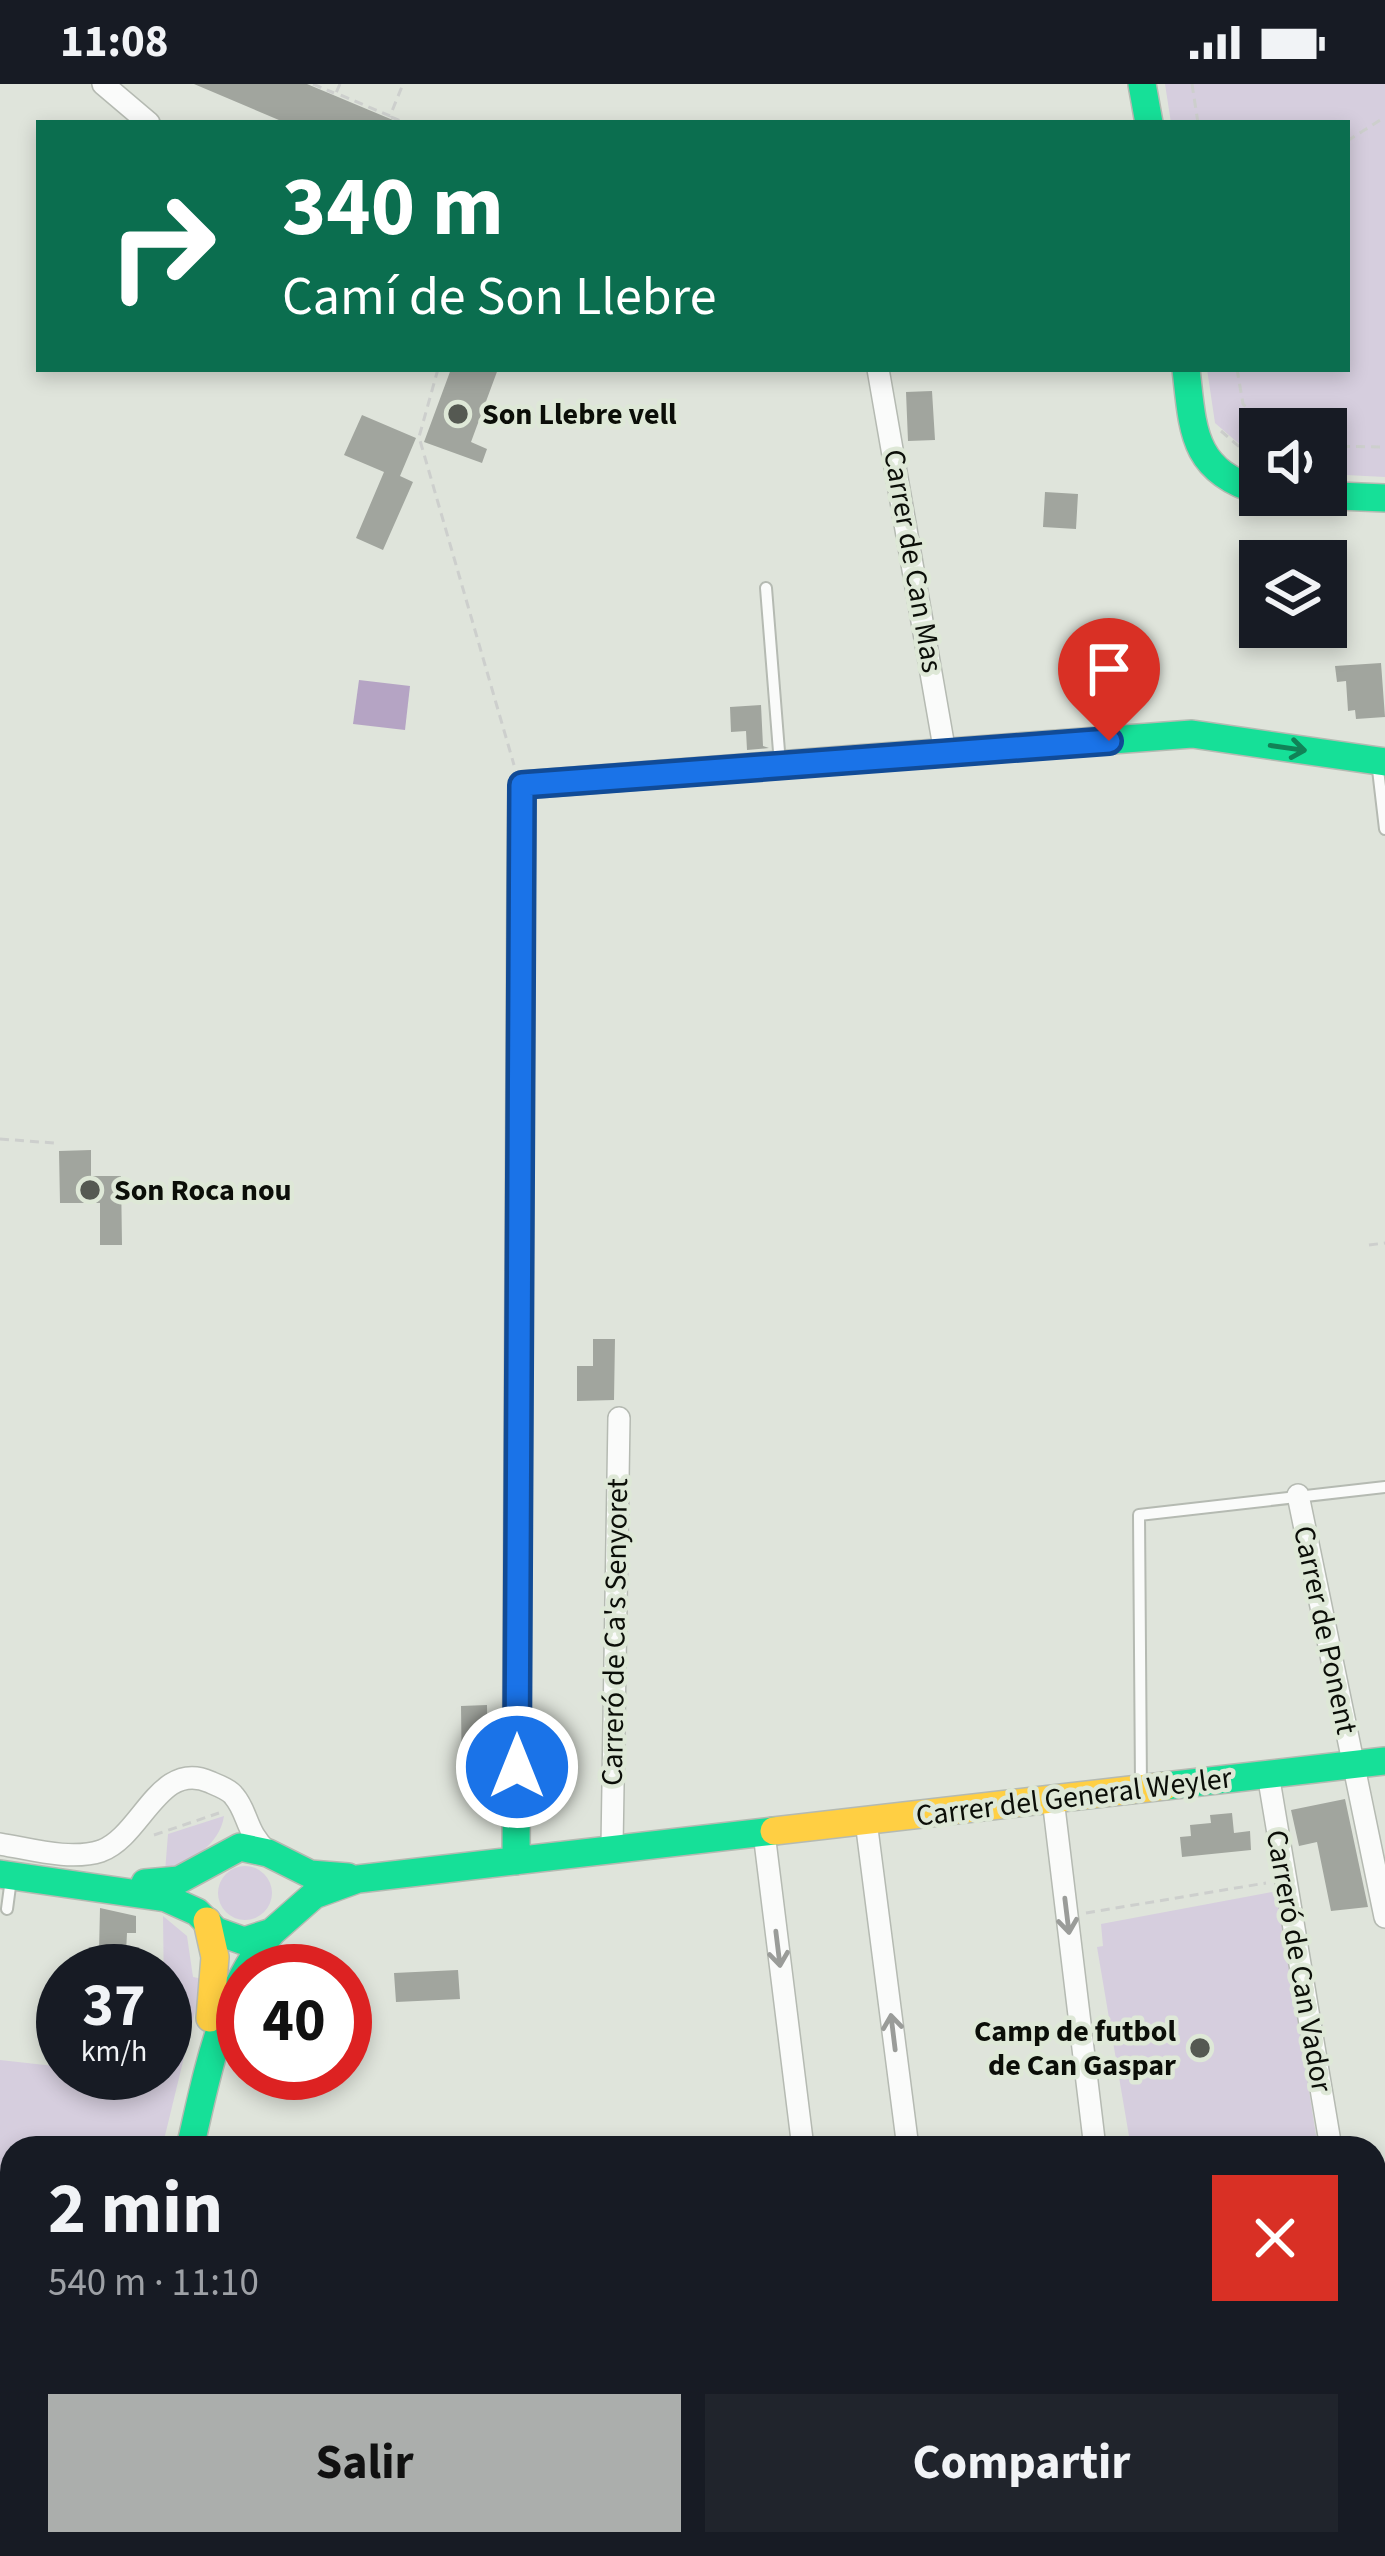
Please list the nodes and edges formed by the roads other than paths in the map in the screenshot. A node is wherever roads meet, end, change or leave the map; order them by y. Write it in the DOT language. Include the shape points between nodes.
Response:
graph roads {
  1 [pos="103,84"];
  2 [pos="1142,84"];
  3 [pos="145,120"];
  4 [pos="1148,120"];
  5 [pos="879,372"];
  6 [pos="1186,372"];
  7 [pos="1239,484"];
  8 [pos="1347,496"];
  9 [pos="1385,498"];
  10 [pos="766,588"];
  11 [pos="945,753"];
  12 [pos="1381,762"];
  13 [pos="780,766"];
  14 [pos="1385,830"];
  15 [pos="619,1418"];
  16 [pos="1385,1487"];
  17 [pos="1298,1495"];
  18 [pos="1385,1761"];
  19 [pos="1353,1765"];
  20 [pos="1268,1774"];
  21 [pos="221,1788"];
  22 [pos="1141,1789"];
  23 [pos="1053,1799"];
  24 [pos="866,1821"];
  25 [pos="764,1833"];
  26 [pos="0,1844"];
  27 [pos="612,1847"];
  28 [pos="270,1854"];
  29 [pos="516,1861"];
  30 [pos="211,1862"];
  31 [pos="6,1875"];
  32 [pos="358,1879"];
  33 [pos="116,1888"];
  34 [pos="7,1909"];
  35 [pos="1385,1917"];
  36 [pos="207,1921"];
  37 [pos="277,1927"];
  38 [pos="181,2136"];
  39 [pos="193,2136"];
  40 [pos="802,2136"];
  41 [pos="906,2136"];
  42 [pos="1094,2136"];
  43 [pos="1329,2136"];
  1 -- 3 [label="street"];
  2 -- 4 [label="main road"];
  5 -- 11 [label="street, Carrer de Can Mas"];
  6 -- 7 [label="main road" via="1196,445 1207,465"];
  8 -- 9 [label="main road"];
  10 -- 13 [label="lane"];
  11 -- 12 [label="main road, one-way" via="1192,734"];
  11 -- 13 [label="main road"];
  12 -- 14 [label="lane"];
  13 -- 29 [label="main road" via="522,785"];
  15 -- 27 [label="street, Carreró de Ca's Senyoret"];
  16 -- 17 [label="lane"];
  17 -- 19 [label="street, Carrer de Ponent"];
  17 -- 22 [label="lane" via="1139,1515"];
  18 -- 19 [label="main road, Carrer del General Weyler"];
  19 -- 20 [label="main road, Carrer del General Weyler"];
  19 -- 35 [label="street, Carrer de Ponent"];
  20 -- 22 [label="main road, Carrer del General Weyler"];
  20 -- 43 [label="street, Carreró de Can Vador"];
  21 -- 26 [label="street" via="197,1778 170,1784 123,1839 93,1853"];
  21 -- 28 [label="street"];
  21 -- 30 [label="street" via="232,1822"];
  22 -- 23 [label="main road, Carrer del General Weyler"];
  23 -- 24 [label="main road, Carrer del General Weyler"];
  23 -- 42 [label="street, one-way"];
  24 -- 25 [label="main road, Carrer del General Weyler"];
  41 -- 24 [label="street, one-way"];
  25 -- 27 [label="main road, Carrer del General Weyler"];
  25 -- 40 [label="street, one-way"];
  27 -- 29 [label="main road, Carrer del General Weyler"];
  28 -- 30 [label="main road" via="241,1847"];
  28 -- 32 [label="main road" via="316,1876"];
  28 -- 37 [label="main road" via="292,1893"];
  29 -- 32 [label="main road, Carrer del General Weyler"];
  30 -- 33 [label="main road" via="177,1881"];
  30 -- 36 [label="main road" via="197,1894"];
  31 -- 33 [label="main road"];
  31 -- 34 [label="lane"];
  32 -- 37 [label="main road" via="314,1894"];
  33 -- 36 [label="main road" via="173,1900"];
  36 -- 37 [label="main road" via="229,1938 258,1939"];
  36 -- 38 [label="main road" via="215,1957 211,2013"];
  37 -- 39 [label="main road" via="244,1965 226,2006"];
}
